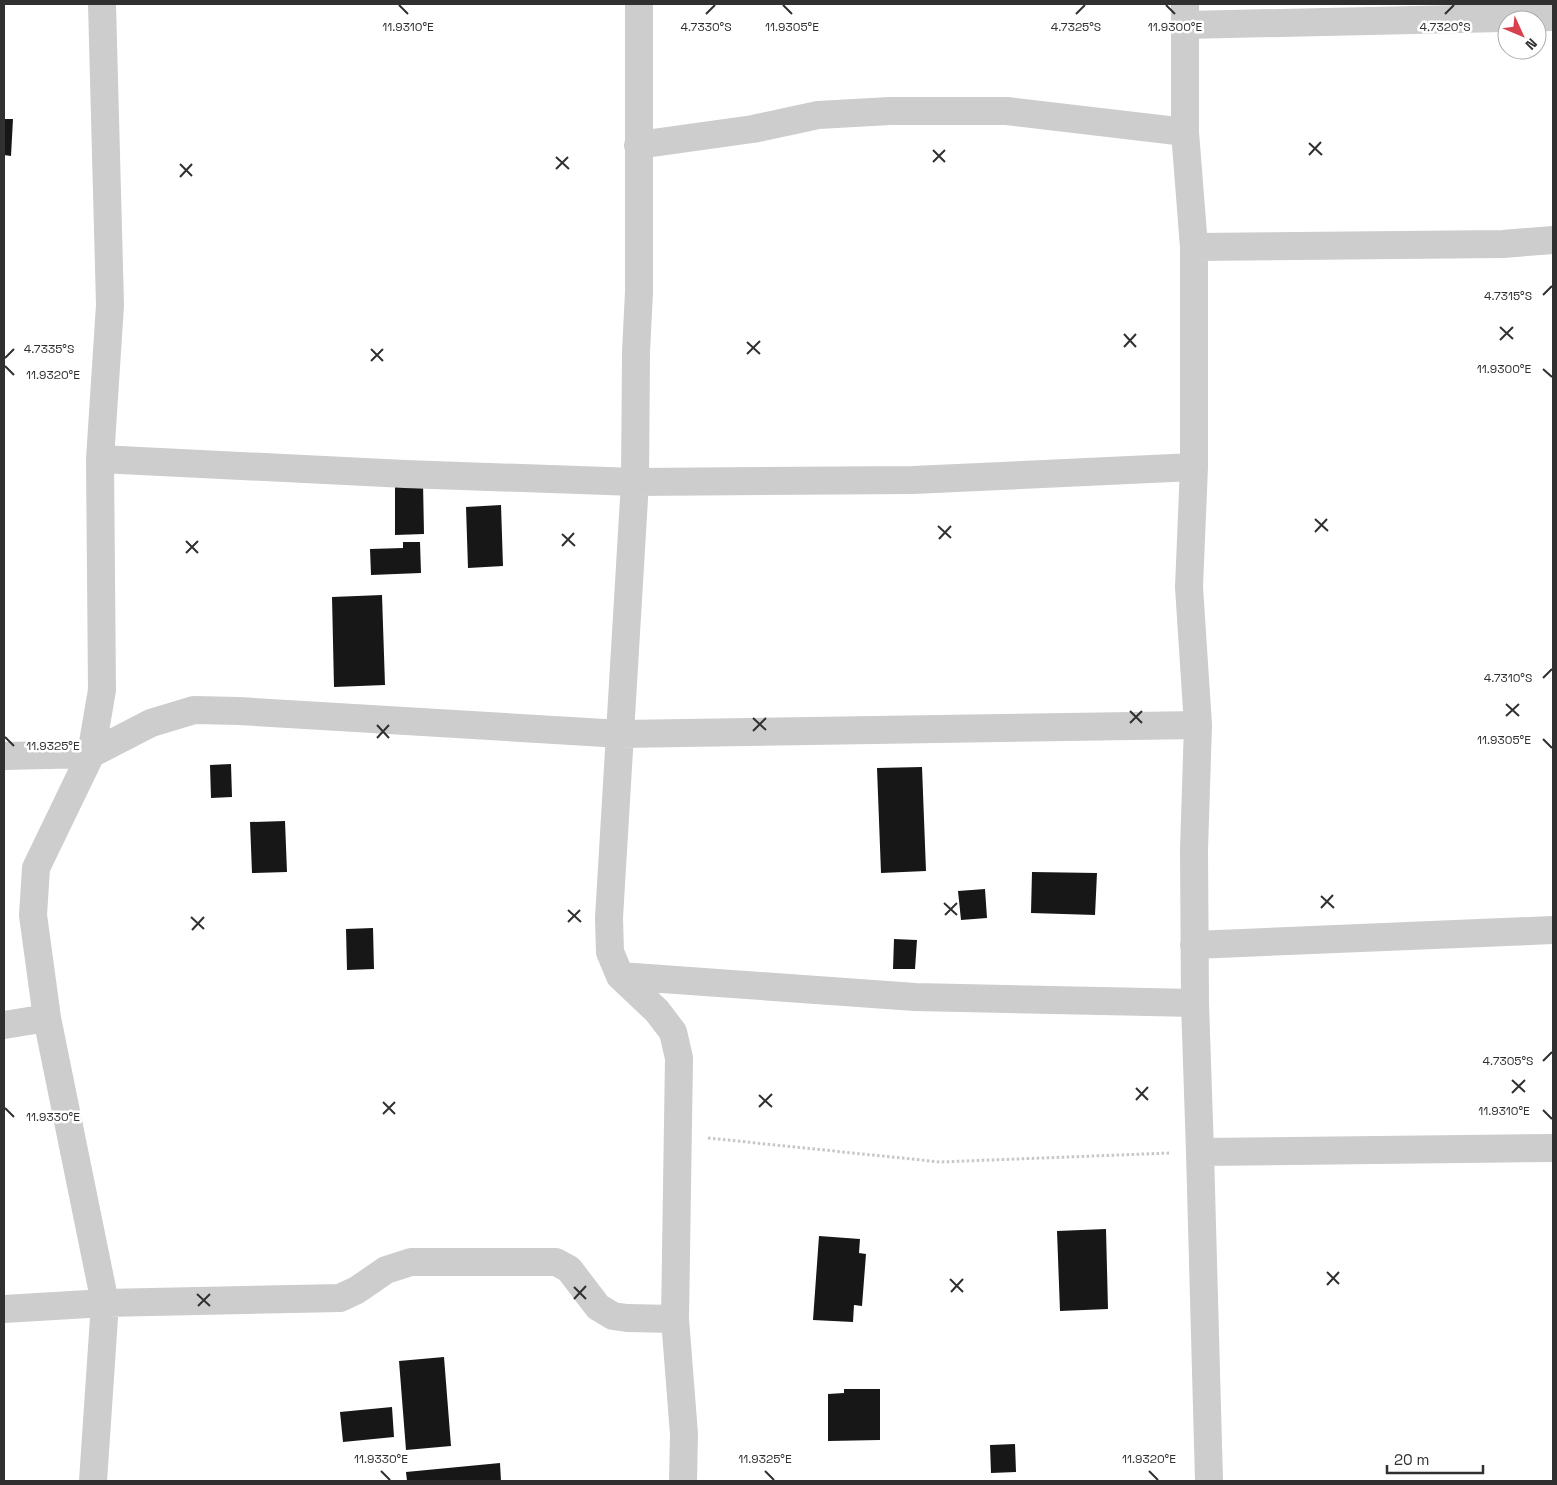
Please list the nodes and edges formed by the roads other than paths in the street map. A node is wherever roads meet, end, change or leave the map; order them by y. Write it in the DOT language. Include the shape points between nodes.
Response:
graph roads {
  1 [pos="102,4"];
  2 [pos="639,4"];
  3 [pos="1185,14"];
  4 [pos="1553,17"];
  5 [pos="1186,132"];
  6 [pos="638,145"];
  7 [pos="1553,240"];
  8 [pos="1194,247"];
  9 [pos="100,459"];
  10 [pos="1194,467"];
  11 [pos="635,482"];
  12 [pos="1198,724"];
  13 [pos="622,734"];
  14 [pos="91,754"];
  15 [pos="4,756"];
  16 [pos="1553,930"];
  17 [pos="1194,945"];
  18 [pos="620,976"];
  19 [pos="1195,1003"];
  20 [pos="47,1018"];
  21 [pos="4,1025"];
  22 [pos="1553,1148"];
  23 [pos="1200,1152"];
  24 [pos="105,1303"];
  25 [pos="4,1309"];
  26 [pos="675,1319"];
  27 [pos="93,1481"];
  28 [pos="683,1481"];
  29 [pos="1209,1481"];
  1 -- 9 [label="street" via="110,305"];
  2 -- 6 [label="street"];
  3 -- 4 [label="street"];
  3 -- 5 [label="street"];
  5 -- 6 [label="street" via="1007,111 890,111 818,114 753,129"];
  5 -- 8 [label="street"];
  6 -- 11 [label="street"];
  7 -- 8 [label="street" via="1503,244"];
  8 -- 10 [label="street"];
  9 -- 11 [label="street"];
  9 -- 14 [label="street" via="102,690"];
  10 -- 11 [label="street" via="914,480"];
  10 -- 12 [label="street" via="1189,587"];
  11 -- 13 [label="street"];
  12 -- 13 [label="street"];
  12 -- 17 [label="street"];
  13 -- 14 [label="street" via="194,710 151,723"];
  13 -- 18 [label="street" via="609,918 610,952"];
  14 -- 15 [label="street"];
  14 -- 20 [label="street" via="36,868 33,915"];
  16 -- 17 [label="street"];
  17 -- 19 [label="street"];
  18 -- 19 [label="street" via="915,997"];
  18 -- 26 [label="street" via="658,1011 673,1032 679,1058"];
  19 -- 23 [label="street"];
  20 -- 21 [label="street"];
  20 -- 24 [label="street"];
  22 -- 23 [label="street"];
  23 -- 29 [label="street"];
  24 -- 25 [label="street"];
  24 -- 26 [label="street" via="340,1298 386,1270 411,1262 556,1262 568,1269 598,1307 613,1316"];
  24 -- 27 [label="street"];
  26 -- 28 [label="street" via="684,1434"];
}
